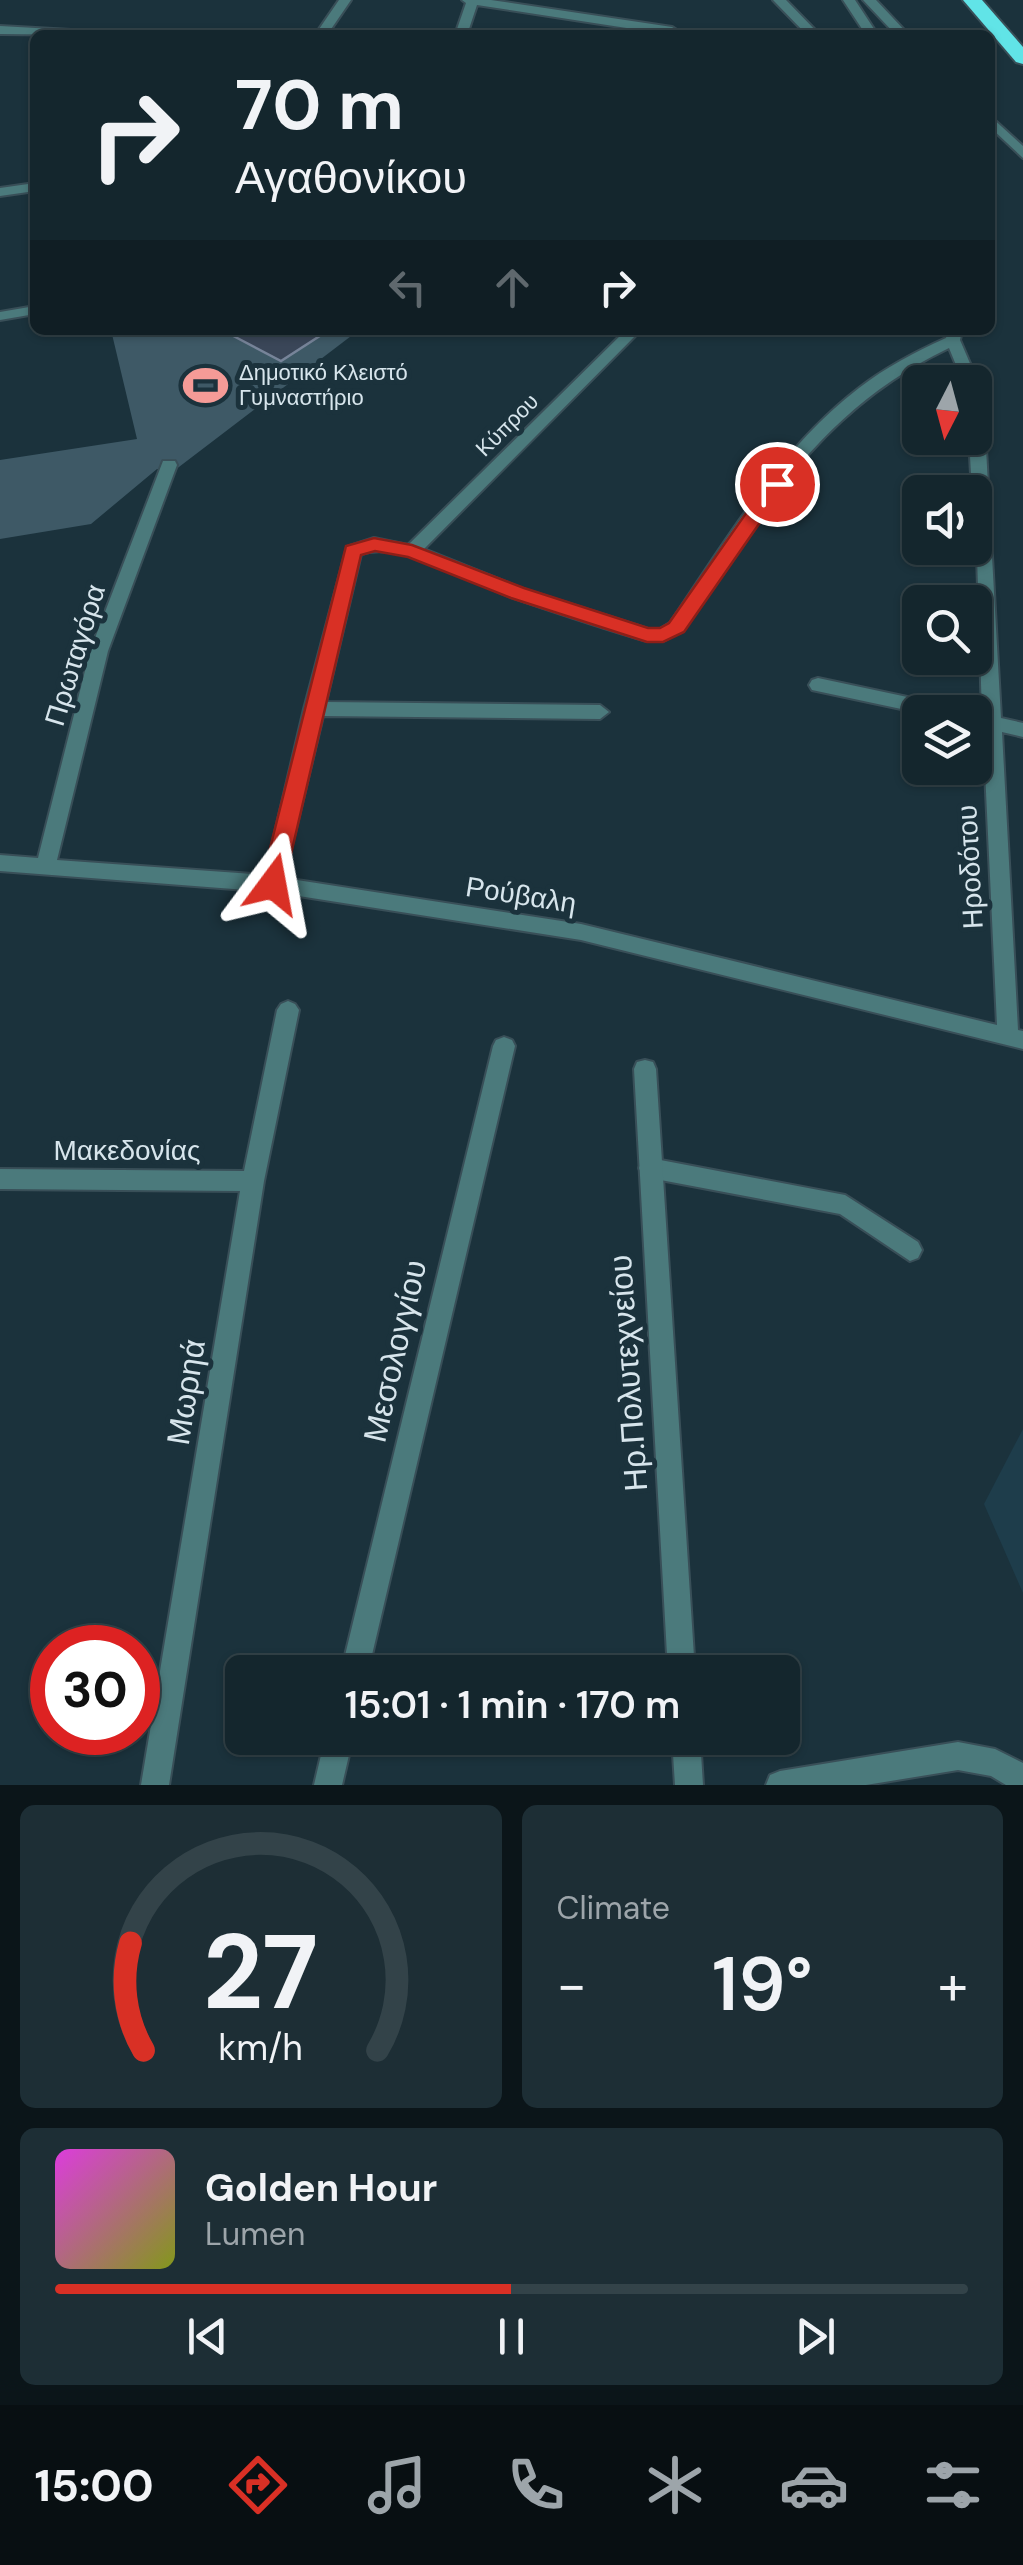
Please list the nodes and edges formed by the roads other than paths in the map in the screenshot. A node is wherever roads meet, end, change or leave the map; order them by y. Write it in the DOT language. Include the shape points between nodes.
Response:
graph roads {
  1 [pos="345,0"];
  2 [pos="470,0"];
  3 [pos="779,0"];
  4 [pos="849,0"];
  5 [pos="869,0"];
  6 [pos="972,0"];
  7 [pos="0,30"];
  8 [pos="324,30"];
  9 [pos="462,30"];
  10 [pos="652,30"];
  11 [pos="809,30"];
  12 [pos="869,30"];
  13 [pos="898,30"];
  14 [pos="30,32"];
  15 [pos="1023,58"];
  16 [pos="995,125"];
  17 [pos="1023,154"];
  18 [pos="30,188"];
  19 [pos="0,192"];
  20 [pos="30,311"];
  21 [pos="0,316"];
  22 [pos="629,335"];
  23 [pos="954,335"];
  24 [pos="964,365"];
  25 [pos="976,455"];
  26 [pos="169,465"];
  27 [pos="412,551"];
  28 [pos="818,686"];
  29 [pos="981,695"];
  30 [pos="902,702"];
  31 [pos="312,709"];
  32 [pos="600,712"];
  33 [pos="992,724"];
  34 [pos="1023,730"];
  35 [pos="989,785"];
  36 [pos="0,863"];
  37 [pos="46,864"];
  38 [pos="273,884"];
  39 [pos="288,1010"];
  40 [pos="1016,1038"];
  41 [pos="504,1046"];
  42 [pos="645,1070"];
  43 [pos="650,1168"];
  44 [pos="0,1179"];
  45 [pos="253,1181"];
  46 [pos="910,1250"];
  47 [pos="358,1655"];
  48 [pos="681,1655"];
  49 [pos="335,1755"];
  50 [pos="687,1755"];
  51 [pos="1020,1777"];
  52 [pos="155,1785"];
  53 [pos="328,1785"];
  54 [pos="690,1785"];
  55 [pos="780,1785"];
  1 -- 8 [label="street"];
  2 -- 9 [label="street"];
  2 -- 10 [label="street"];
  3 -- 11 [label="street"];
  4 -- 12 [label="street"];
  5 -- 13 [label="street"];
  6 -- 15 [label="highway"];
  7 -- 14 [label="street"];
  16 -- 17 [label="street"];
  18 -- 19 [label="street"];
  20 -- 21 [label="street"];
  22 -- 27 [label="street, Κύπρου"];
  23 -- 24 [label="street"];
  23 -- 27 [label="street" via="908,360 820,427 671,632 647,635"];
  25 -- 29 [label="street, Ηροδότου"];
  26 -- 37 [label="street, Πρωταγόρα" via="99,651"];
  27 -- 31 [label="street" via="374,544 353,551"];
  28 -- 30 [label="street"];
  31 -- 32 [label="street"];
  31 -- 38 [label="street"];
  33 -- 34 [label="street"];
  35 -- 40 [label="street, Ηροδότου"];
  36 -- 37 [label="street, Ρούβαλη"];
  37 -- 38 [label="street, Ρούβαλη"];
  38 -- 40 [label="street, Ρούβαλη" via="580,932"];
  39 -- 45 [label="street, Μωρηά"];
  41 -- 47 [label="street, Μεσολογγίου"];
  42 -- 43 [label="street, Ηρ.Πολυτεχνείου"];
  43 -- 46 [label="street" via="844,1205"];
  43 -- 48 [label="street, Ηρ.Πολυτεχνείου"];
  44 -- 45 [label="street, Μακεδονίας"];
  45 -- 52 [label="street, Μωρηά"];
  49 -- 53 [label="street"];
  50 -- 54 [label="street"];
  51 -- 55 [label="street" via="995,1763 958,1756"];
}
